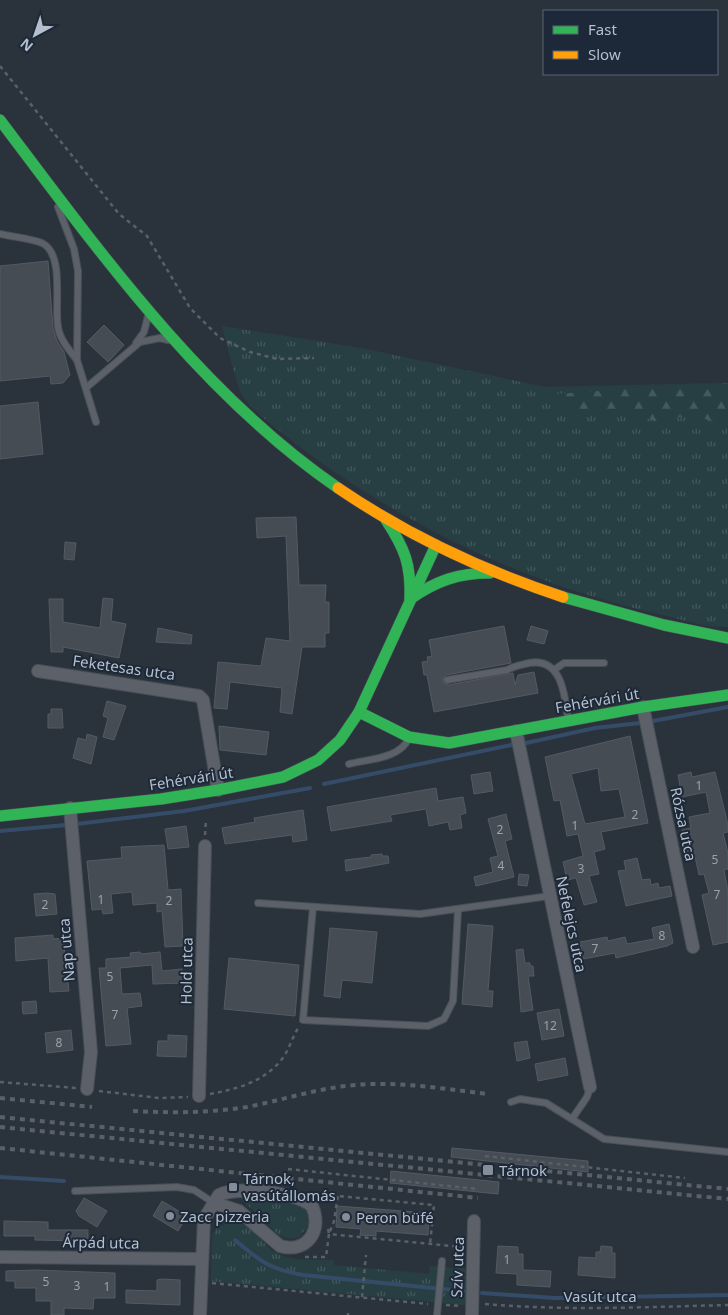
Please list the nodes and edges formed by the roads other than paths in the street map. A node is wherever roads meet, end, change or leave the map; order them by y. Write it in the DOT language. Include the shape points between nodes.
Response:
graph roads {
  1 [pos="0,120"];
  2 [pos="51,189"];
  3 [pos="0,234"];
  4 [pos="140,298"];
  5 [pos="176,342"];
  6 [pos="131,350"];
  7 [pos="78,360"];
  8 [pos="86,387"];
  9 [pos="96,422"];
  10 [pos="384,516"];
  11 [pos="436,545"];
  12 [pos="494,574"];
  13 [pos="410,599"];
  14 [pos="728,638"];
  15 [pos="604,663"];
  16 [pos="554,670"];
  17 [pos="38,671"];
  18 [pos="448,680"];
  19 [pos="728,695"];
  20 [pos="643,707"];
  21 [pos="359,712"];
  22 [pos="568,720"];
  23 [pos="516,730"];
  24 [pos="409,737"];
  25 [pos="349,764"];
  26 [pos="218,790"];
  27 [pos="70,808"];
  28 [pos="0,816"];
  29 [pos="204,846"];
  30 [pos="549,896"];
  31 [pos="258,903"];
  32 [pos="313,907"];
  33 [pos="458,910"];
  34 [pos="693,947"];
  35 [pos="590,1086"];
  36 [pos="87,1089"];
  37 [pos="199,1096"];
  38 [pos="511,1102"];
  39 [pos="572,1119"];
  40 [pos="728,1152"];
  41 [pos="75,1191"];
  42 [pos="214,1203"];
  43 [pos="474,1221"];
  44 [pos="0,1256"];
  45 [pos="201,1259"];
  46 [pos="442,1261"];
  47 [pos="472,1308"];
  48 [pos="200,1315"];
  49 [pos="437,1315"];
  1 -- 2 [label="main road"];
  2 -- 4 [label="main road"];
  2 -- 7 [label="lane" via="74,250 78,271"];
  3 -- 7 [label="lane" via="42,243 48,249 55,261 58,329 67,348"];
  4 -- 5 [label="main road"];
  4 -- 6 [label="lane" via="149,320"];
  5 -- 6 [label="lane" via="160,338 145,340"];
  5 -- 10 [label="main road" via="220,390 292,455"];
  6 -- 8 [label="lane"];
  7 -- 8 [label="lane"];
  8 -- 9 [label="lane"];
  10 -- 11 [label="main road"];
  10 -- 13 [label="main road" via="410,558"];
  11 -- 12 [label="main road"];
  11 -- 13 [label="main road, Fehérvári út"];
  12 -- 13 [label="main road" via="448,576"];
  12 -- 14 [label="main road" via="573,602"];
  13 -- 21 [label="main road, Fehérvári út"];
  15 -- 16 [label="lane" via="564,664"];
  16 -- 18 [label="lane" via="533,662"];
  16 -- 22 [label="lane" via="561,679"];
  17 -- 26 [label="street, Feketesas utca" via="198,696 203,700"];
  19 -- 20 [label="main road, Fehérvári út"];
  20 -- 22 [label="main road, Fehérvári út"];
  20 -- 34 [label="street, Rózsa utca"];
  21 -- 24 [label="main road, Fehérvári út"];
  21 -- 26 [label="main road, Fehérvári út" via="329,751 299,771"];
  22 -- 23 [label="main road, Fehérvári út"];
  23 -- 24 [label="main road, Fehérvári út" via="448,743"];
  23 -- 30 [label="street, Nefelejcs utca"];
  24 -- 25 [label="lane" via="399,752"];
  26 -- 27 [label="main road, Fehérvári út"];
  27 -- 28 [label="main road, Fehérvári út"];
  27 -- 36 [label="street, Nap utca" via="91,1052"];
  29 -- 37 [label="street, Hold utca"];
  30 -- 33 [label="lane"];
  30 -- 35 [label="street, Nefelejcs utca"];
  31 -- 32 [label="lane"];
  32 -- 33 [label="lane" via="420,914"];
  32 -- 33 [label="lane" via="303,1020 428,1026 444,1019 453,1001"];
  35 -- 39 [label="lane, Nefelejcs utca" via="587,1097"];
  38 -- 39 [label="lane" via="515,1099 537,1100"];
  39 -- 40 [label="lane" via="604,1139"];
  41 -- 42 [label="lane" via="177,1186 194,1190"];
  42 -- 42 [label="street" via="219,1195 236,1191 293,1197 307,1202 314,1212 316,1225 308,1240 294,1249 280,1246 239,1211"];
  42 -- 45 [label="street" via="204,1219"];
  43 -- 47 [label="street, Szív utca"];
  44 -- 45 [label="street, Árpád utca"];
  45 -- 48 [label="street"];
  46 -- 49 [label="lane"];
}
